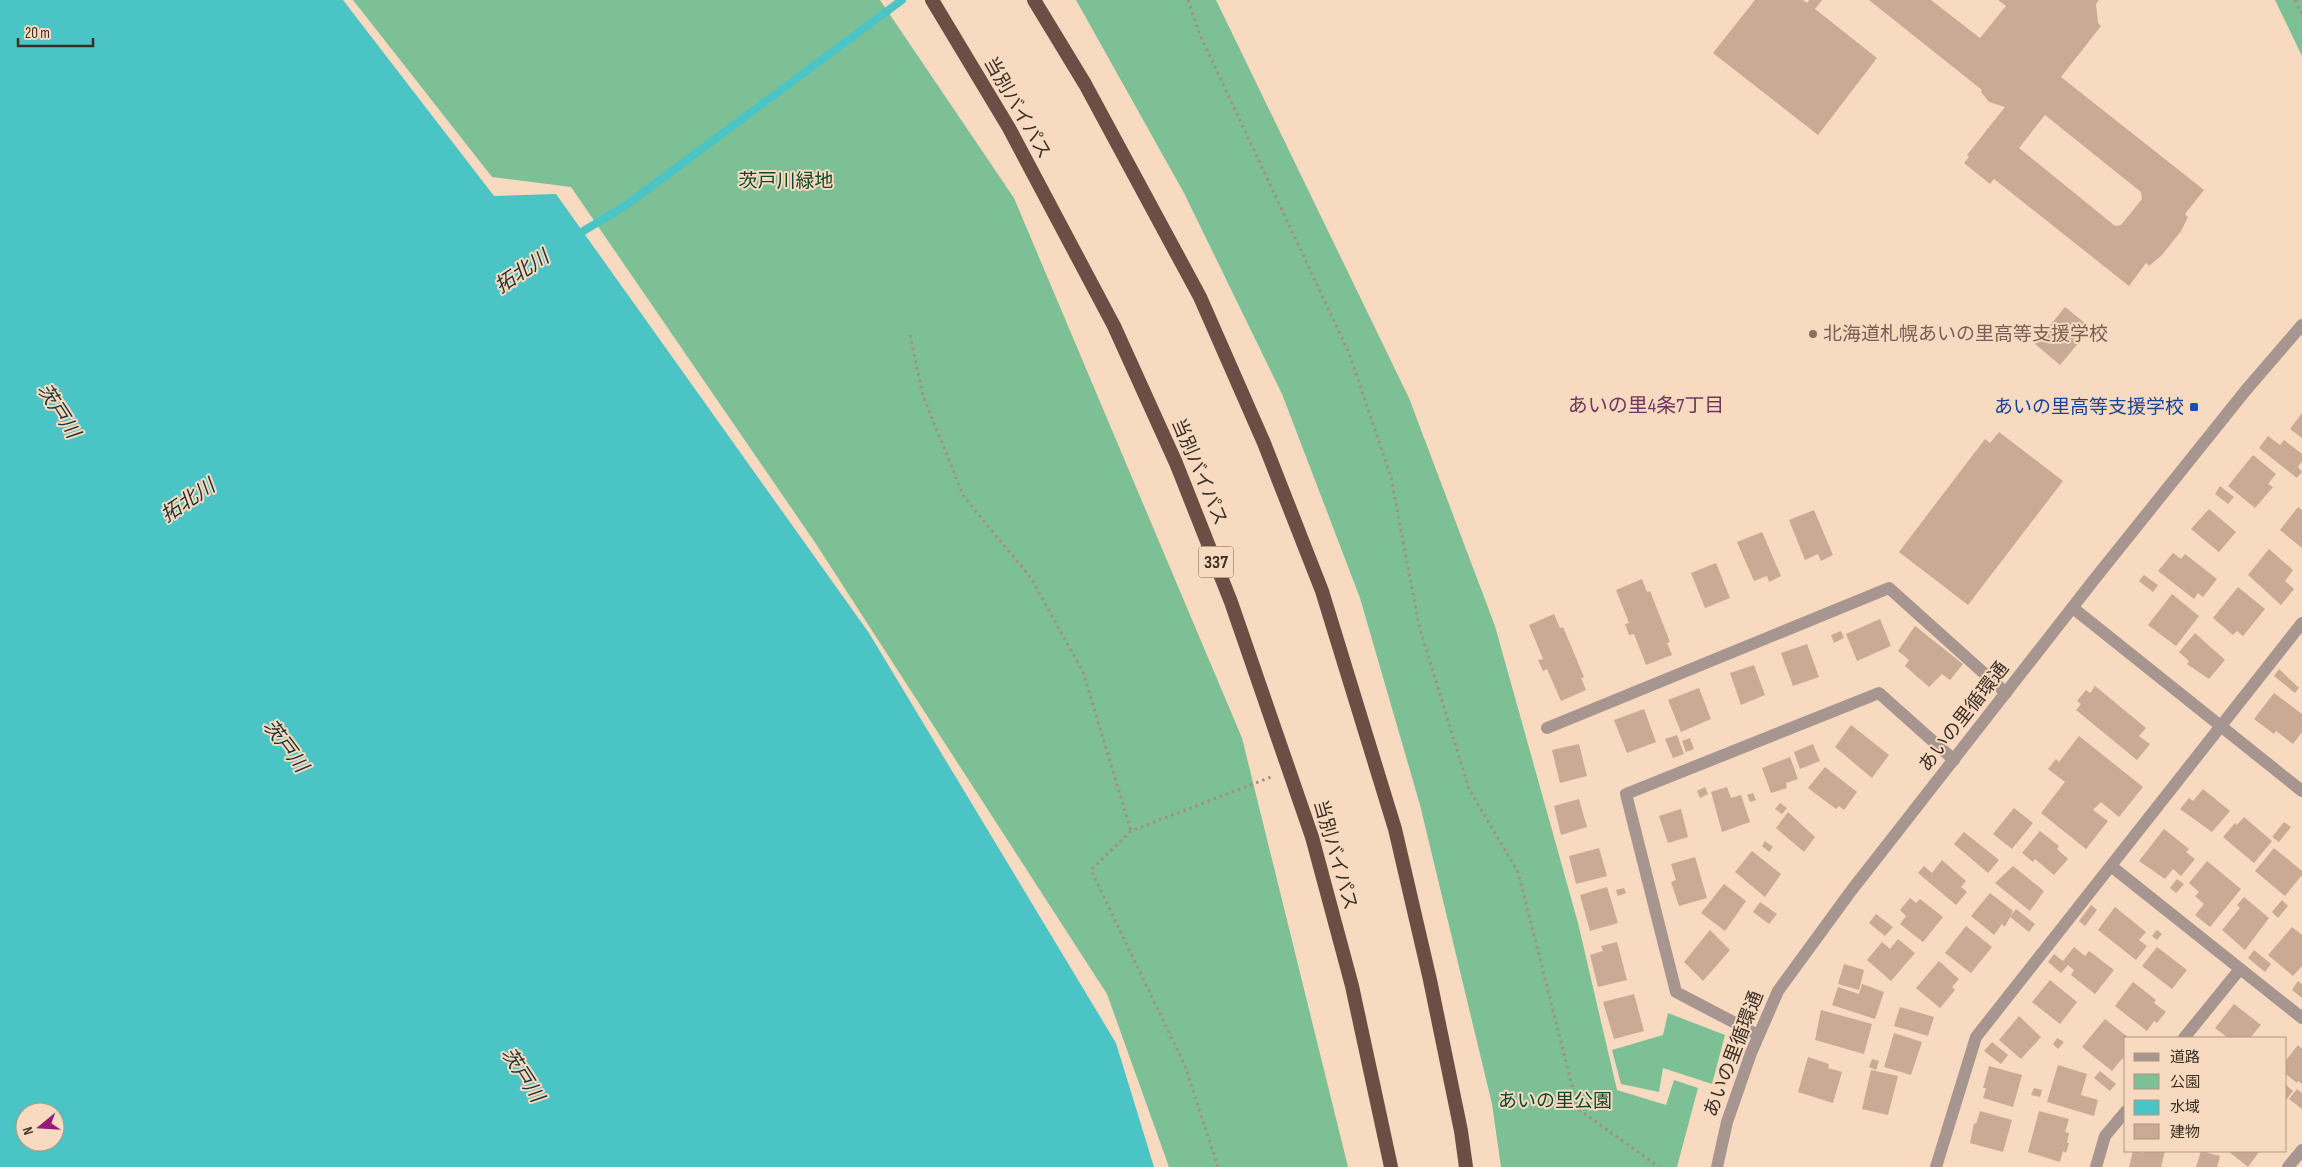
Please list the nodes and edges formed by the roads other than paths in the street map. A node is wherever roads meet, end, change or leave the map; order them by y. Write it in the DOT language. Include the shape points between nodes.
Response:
graph roads {
  1 [pos="932,0"];
  2 [pos="1034,0"];
  3 [pos="2302,324"];
  4 [pos="2073,608"];
  5 [pos="2302,623"];
  6 [pos="2006,693"];
  7 [pos="2221,726"];
  8 [pos="1547,728"];
  9 [pos="1954,760"];
  10 [pos="2302,791"];
  11 [pos="2111,866"];
  12 [pos="2240,969"];
  13 [pos="2302,1018"];
  14 [pos="1758,1035"];
  15 [pos="2185,1037"];
  16 [pos="2124,1113"];
  17 [pos="2302,1150"];
  18 [pos="1391,1167"];
  19 [pos="1466,1167"];
  20 [pos="1717,1167"];
  21 [pos="1936,1167"];
  22 [pos="2096,1167"];
  23 [pos="2288,1167"];
  1 -- 18 [label="highway, 当別バイパス / 337" via="1009,128 1114,326 1176,463 1232,602 1312,837 1352,986"];
  2 -- 19 [label="highway" via="1085,84 1200,296 1264,443 1322,591 1395,829 1430,980"];
  3 -- 4 [label="street, あいの里循環通"];
  4 -- 6 [label="street, あいの里循環通"];
  4 -- 7 [label="street"];
  5 -- 7 [label="street"];
  6 -- 8 [label="street" via="1889,588"];
  6 -- 9 [label="street, あいの里循環通"];
  7 -- 10 [label="street"];
  7 -- 11 [label="street"];
  9 -- 14 [label="street, あいの里循環通" via="1851,891 1778,991"];
  9 -- 14 [label="street" via="1879,694 1626,794 1676,992"];
  11 -- 12 [label="street"];
  11 -- 21 [label="street" via="1976,1037"];
  12 -- 13 [label="street"];
  12 -- 15 [label="street"];
  14 -- 20 [label="street, あいの里循環通" via="1727,1122"];
  16 -- 22 [label="street" via="2105,1136"];
  17 -- 23 [label="street"];
}
